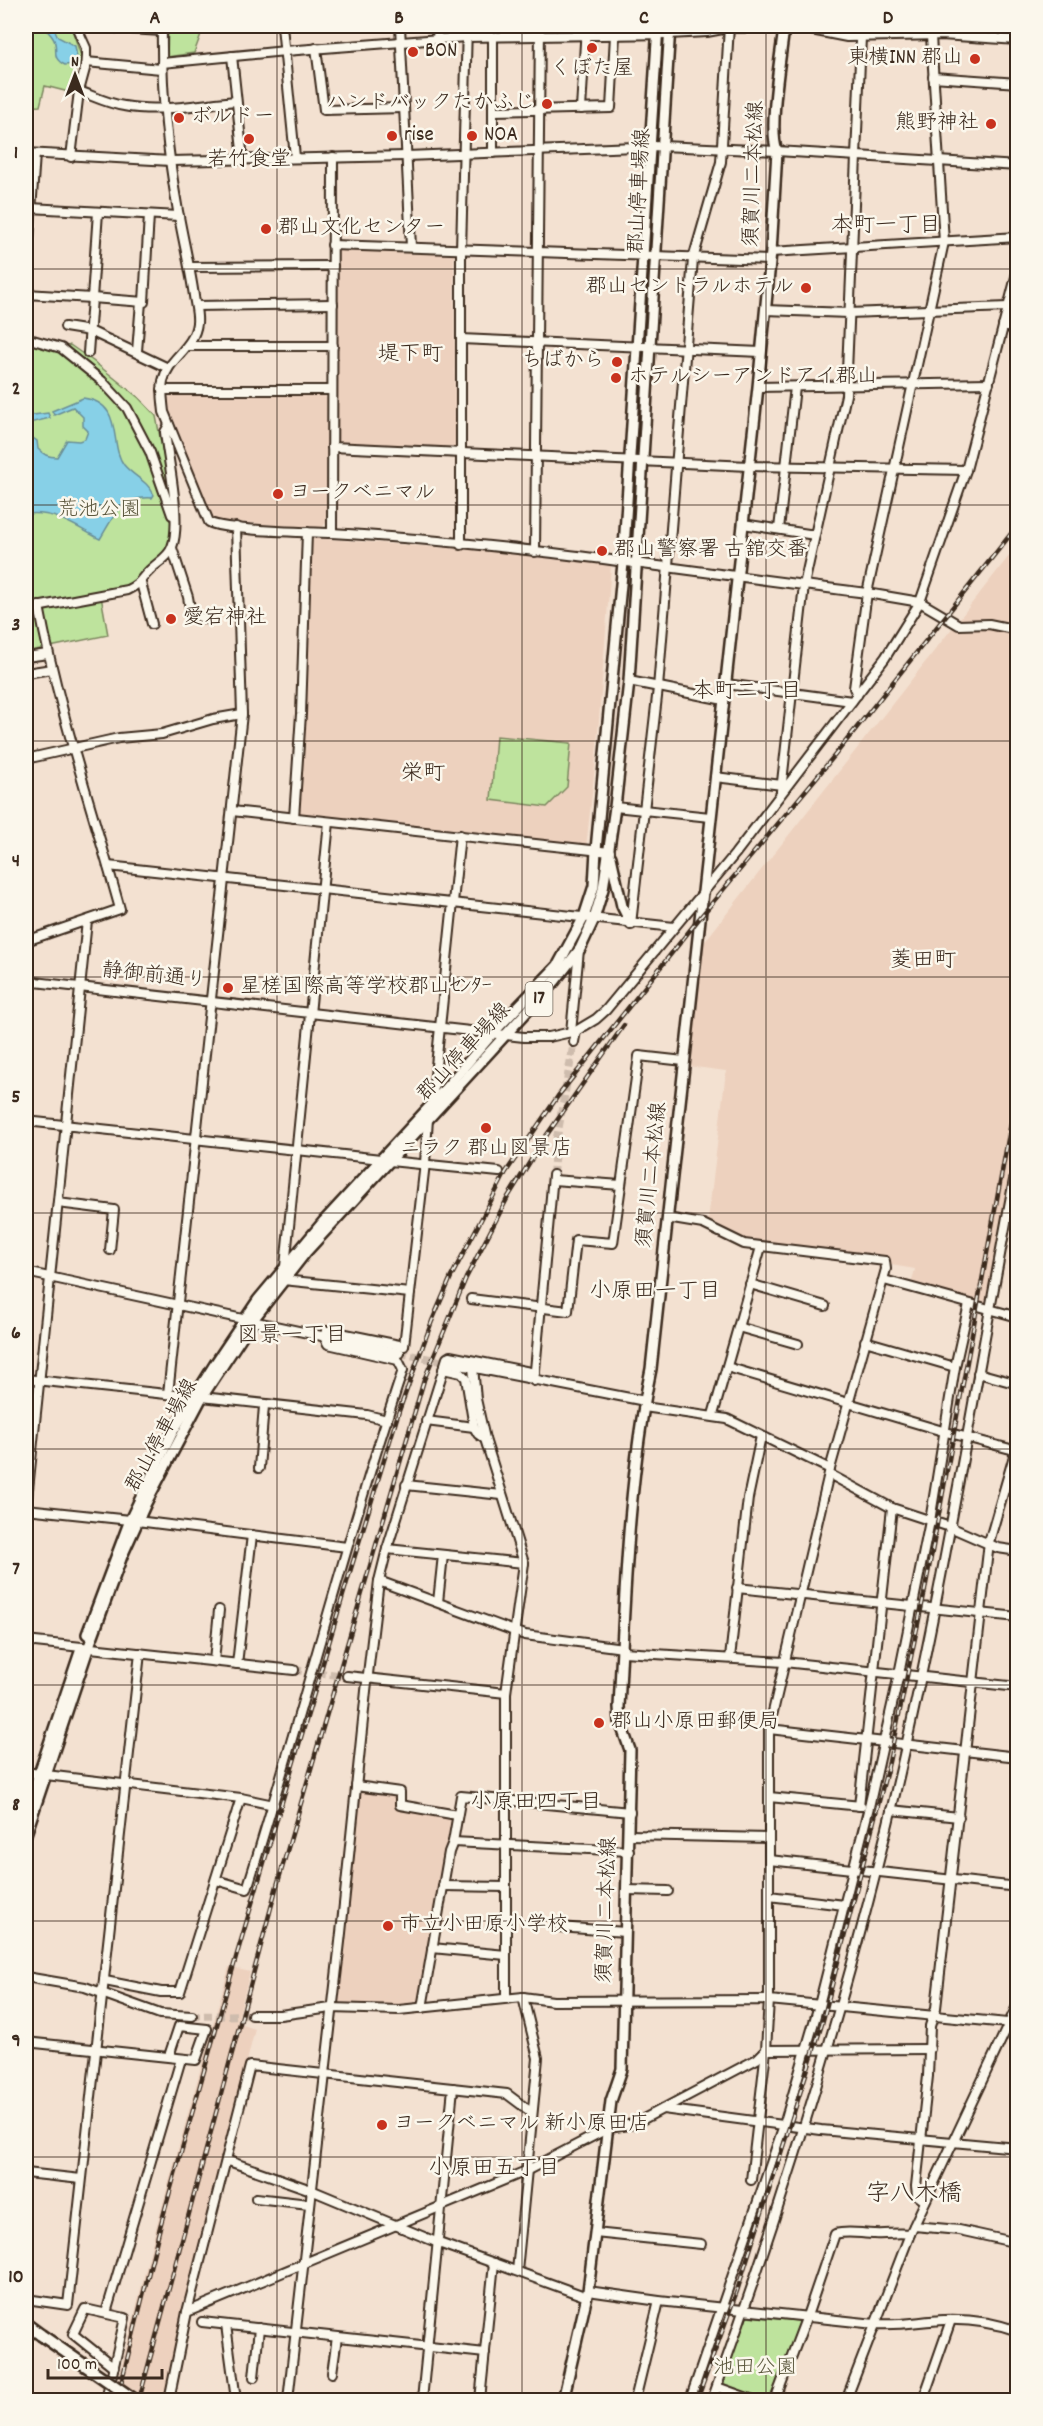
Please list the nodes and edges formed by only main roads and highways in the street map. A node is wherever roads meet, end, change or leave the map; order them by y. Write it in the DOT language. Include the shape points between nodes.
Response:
graph roads {
  1 [pos="787,27"];
  2 [pos="657,30"];
  3 [pos="669,30"];
  4 [pos="610,852"];
  5 [pos="589,918"];
  6 [pos="631,924"];
  7 [pos="385,1160"];
  8 [pos="248,1321"];
  9 [pos="42,1774"];
  10 [pos="26,1812"];
  11 [pos="26,1834"];
  12 [pos="26,2324"];
  13 [pos="135,2400"];
  14 [pos="563,2400"];
  1 -- 14 [label="main road, 須賀川二本松線" via="776,100 771,256 758,387 651,1369 635,1475 619,1707 630,1750 621,2069 611,2101 587,2294"];
  2 -- 5 [label="main road, 郡山停車場線 / 17" via="623,563"];
  3 -- 4 [label="main road, 郡山停車場線 / 17" via="629,681"];
  4 -- 5 [label="main road, 郡山停車場線 / 17" via="603,889"];
  4 -- 6 [label="main road" via="622,906"];
  5 -- 7 [label="main road, 郡山停車場線 / 17" via="558,965 493,1033"];
  5 -- 7 [label="main road, 郡山停車場線 / 17" via="579,949 555,981"];
  7 -- 8 [label="main road, 郡山停車場線 / 17"];
  7 -- 8 [label="main road, 郡山停車場線 / 17" via="285,1267"];
  8 -- 9 [label="main road, 郡山停車場線 / 17" via="173,1431 85,1648"];
  9 -- 10 [label="main road, 郡山停車場線 / 17"];
  9 -- 11 [label="main road, 郡山停車場線 / 17"];
  12 -- 13 [label="highway, bridge"];
}
